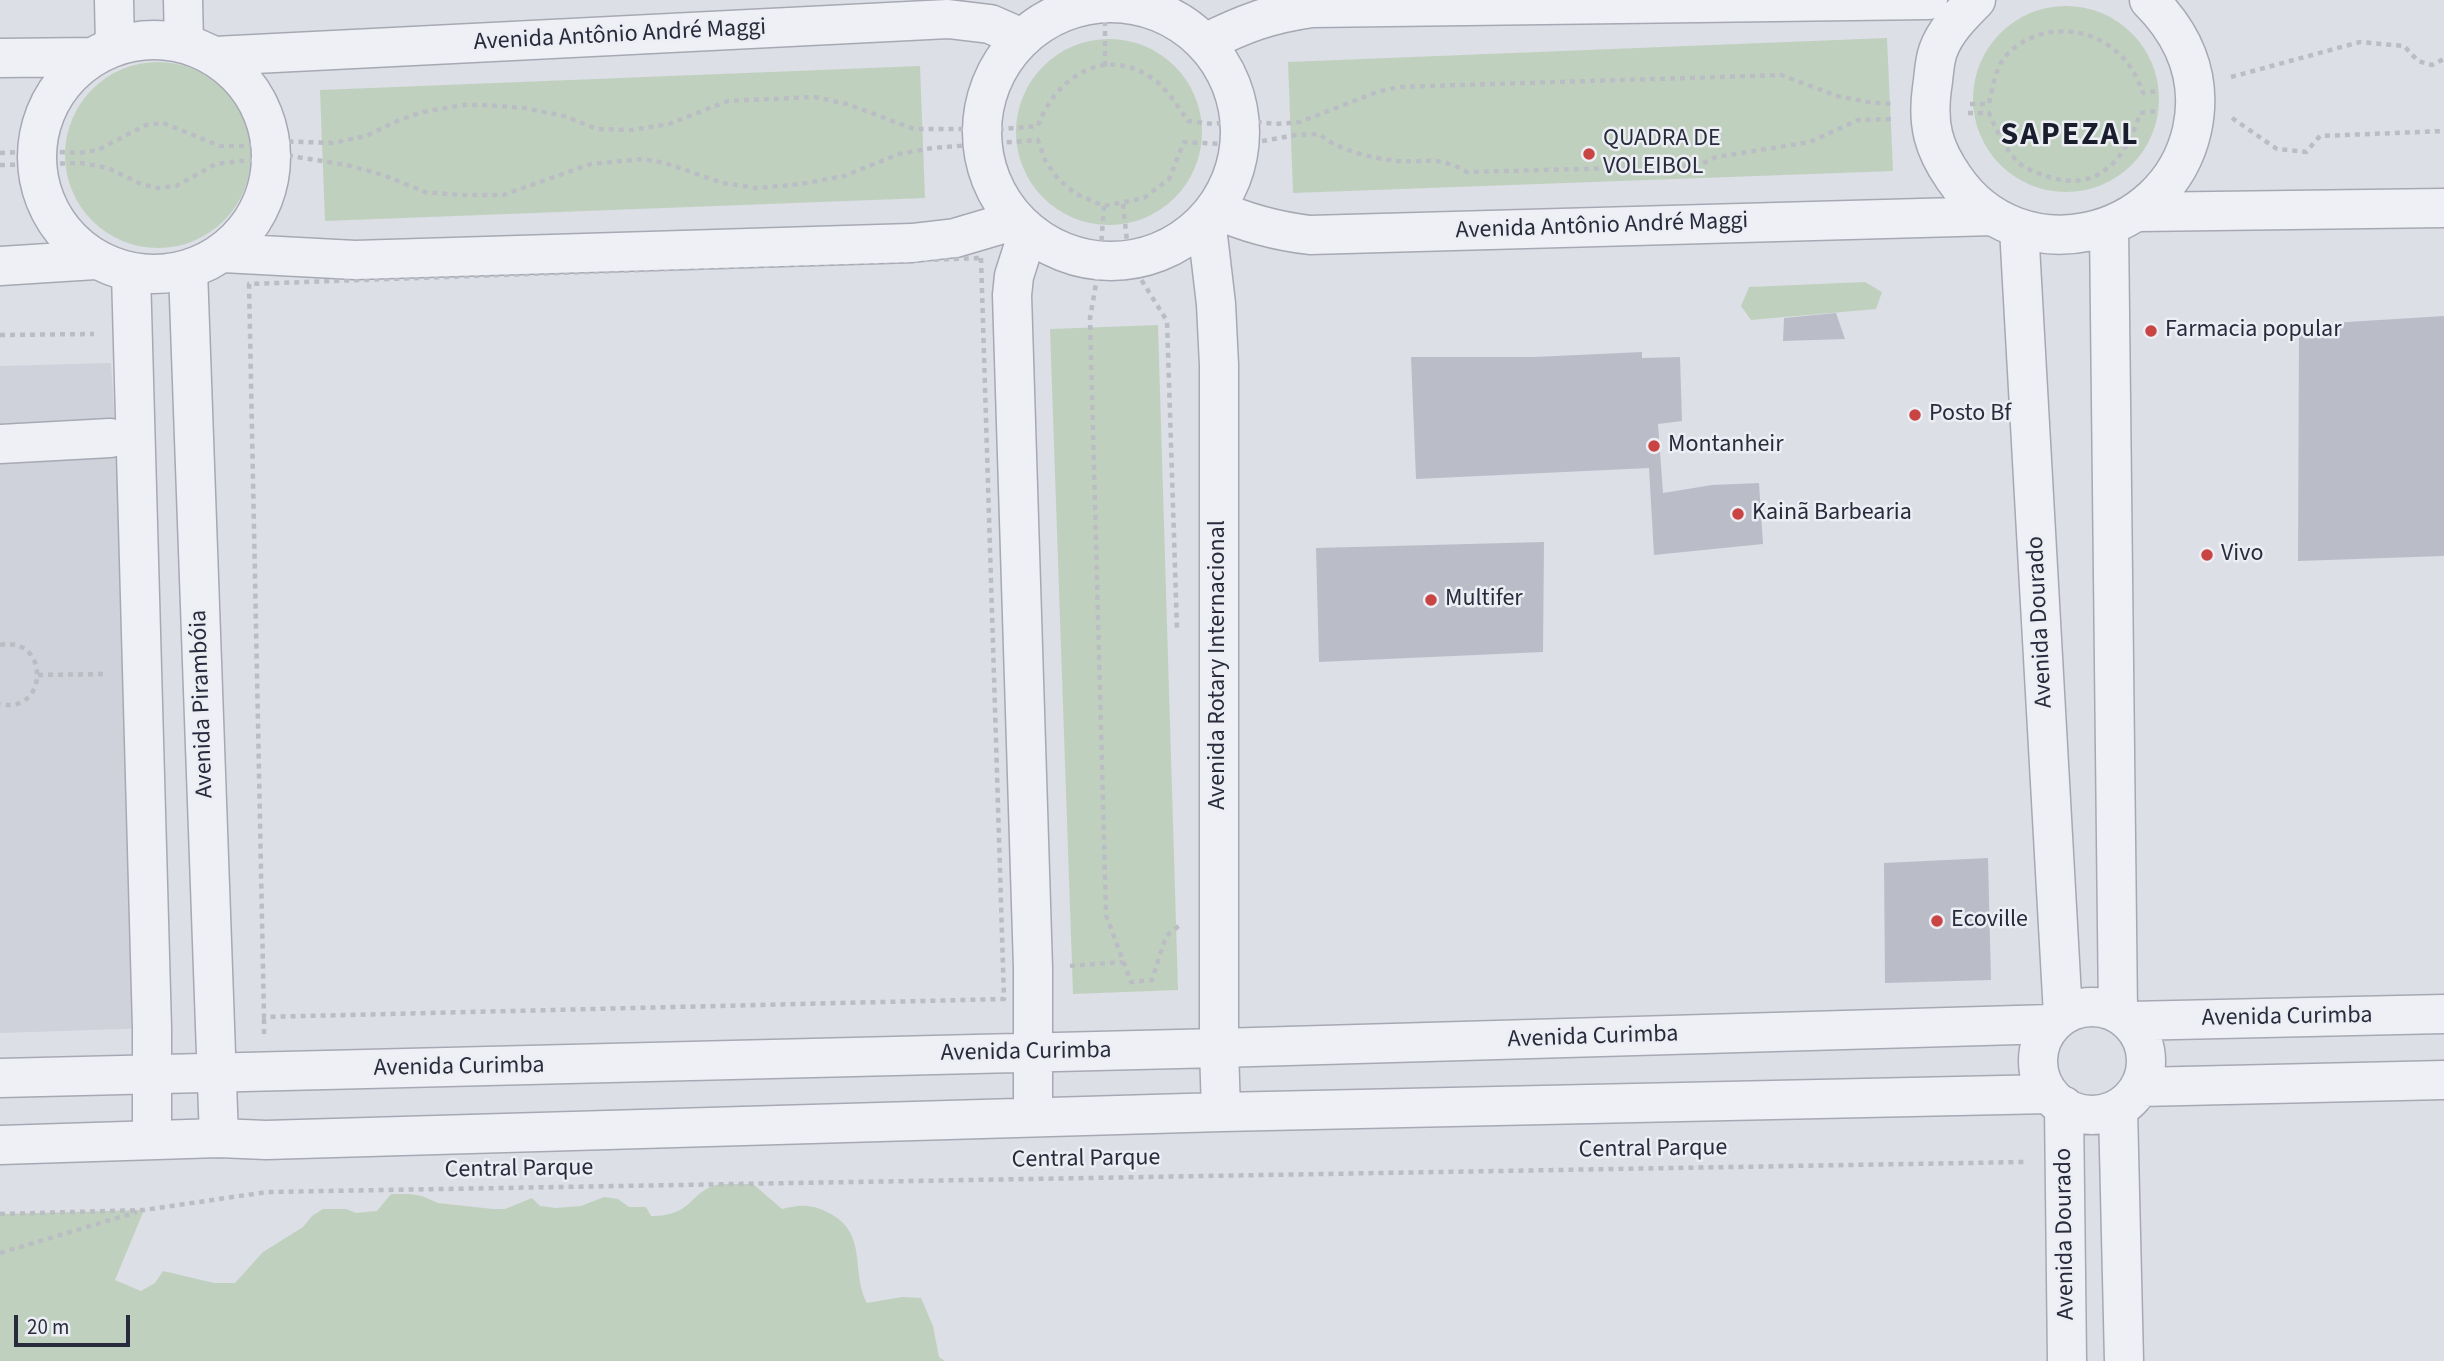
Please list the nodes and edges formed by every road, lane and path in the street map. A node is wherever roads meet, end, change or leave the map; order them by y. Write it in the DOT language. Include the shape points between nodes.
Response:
graph roads {
  1 [pos="114,0"];
  2 [pos="183,0"];
  3 [pos="1928,0"];
  4 [pos="1976,0"];
  5 [pos="2150,0"];
  6 [pos="2187,0"];
  7 [pos="1105,1"];
  8 [pos="1027,21"];
  9 [pos="1193,22"];
  10 [pos="199,50"];
  11 [pos="104,52"];
  12 [pos="0,58"];
  13 [pos="2444,58"];
  14 [pos="1105,66"];
  15 [pos="2195,97"];
  16 [pos="1930,108"];
  17 [pos="2444,131"];
  18 [pos="1240,132"];
  19 [pos="981,137"];
  20 [pos="272,147"];
  21 [pos="18,158"];
  22 [pos="1123,204"];
  23 [pos="1104,206"];
  24 [pos="2444,208"];
  25 [pos="1210,214"];
  26 [pos="2124,219"];
  27 [pos="2006,222"];
  28 [pos="1022,226"];
  29 [pos="223,253"];
  30 [pos="95,260"];
  31 [pos="1115,260"];
  32 [pos="0,266"];
  33 [pos="188,270"];
  34 [pos="131,273"];
  35 [pos="249,284"];
  36 [pos="107,334"];
  37 [pos="0,335"];
  38 [pos="110,438"];
  39 [pos="0,444"];
  40 [pos="1177,642"];
  41 [pos="0,645"];
  42 [pos="109,674"];
  43 [pos="38,675"];
  44 [pos="0,704"];
  45 [pos="1186,920"];
  46 [pos="2444,1014"];
  47 [pos="2124,1017"];
  48 [pos="2057,1020"];
  49 [pos="1219,1048"];
  50 [pos="1031,1053"];
  51 [pos="216,1074"];
  52 [pos="151,1076"];
  53 [pos="0,1079"];
  54 [pos="2444,1080"];
  55 [pos="2129,1098"];
  56 [pos="2057,1100"];
  57 [pos="1221,1112"];
  58 [pos="1033,1117"];
  59 [pos="219,1138"];
  60 [pos="152,1139"];
  61 [pos="0,1145"];
  62 [pos="2029,1161"];
  63 [pos="144,1210"];
  64 [pos="0,1214"];
  65 [pos="0,1253"];
  66 [pos="2067,1361"];
  67 [pos="2124,1361"];
  1 -- 11 [label="street"];
  2 -- 10 [label="street"];
  3 -- 9 [label="street" via="1312,8 1248,22"];
  4 -- 16 [label="street, Avenida Antônio André Maggi" via="1954,23 1938,51"];
  5 -- 6 [label="street"];
  5 -- 15 [label="street" via="2176,32 2192,69"];
  7 -- 8 [label="street"];
  7 -- 9 [label="street"];
  7 -- 14 [label="path"];
  8 -- 10 [label="street, Avenida Antônio André Maggi" via="990,24 948,19"];
  8 -- 19 [label="street" via="987,95"];
  9 -- 18 [label="street" via="1234,92"];
  10 -- 11 [label="street, Avenida Antônio André Maggi" via="161,40 138,40"];
  10 -- 20 [label="street, Avenida Antônio André Maggi" via="242,78 261,107"];
  11 -- 12 [label="street, Avenida Antônio André Maggi"];
  11 -- 21 [label="street, Avenida Antônio André Maggi" via="70,74"];
  13 -- 15 [label="path" via="2432,65 2418,61 2404,46 2360,42"];
  14 -- 18 [label="path" via="1126,66 1158,83 1188,121"];
  14 -- 19 [label="path" via="1090,68 1063,84 1044,109 1038,126"];
  15 -- 16 [label="path" via="2143,93 2135,72 2117,51 2096,38 2056,30 2023,43 2003,59 1989,104"];
  15 -- 16 [label="path" via="2182,113 2140,113 2127,147 2112,167 2089,179 2062,181 2017,162 1989,113"];
  15 -- 17 [label="path" via="2277,149 2306,152 2320,136"];
  15 -- 26 [label="street" via="2187,149 2168,184"];
  16 -- 18 [label="path" via="1838,96 1781,75 1398,87 1300,122"];
  16 -- 18 [label="path" via="1894,119 1858,120 1810,142 1716,157 1696,166 1467,172 1434,159 1398,161 1357,152 1319,134"];
  16 -- 27 [label="street, Avenida Antônio André Maggi" via="1929,122 1941,159 1963,191"];
  18 -- 22 [label="path" via="1184,142 1169,178 1144,198"];
  18 -- 25 [label="street" via="1236,168"];
  19 -- 20 [label="path" via="914,129 847,104 795,97 728,100 669,124 631,130 597,129 524,108 463,105 423,112 366,136"];
  19 -- 20 [label="path" via="899,154 844,176 801,184 756,188 723,183 642,159 591,164 503,195 425,192 383,175"];
  19 -- 23 [label="path" via="1038,140 1058,179 1076,194"];
  19 -- 28 [label="street" via="999,198"];
  20 -- 21 [label="path" via="220,146 163,123 146,125 98,150"];
  20 -- 21 [label="path" via="258,159 216,164 176,186 157,188 108,168"];
  20 -- 29 [label="street, Avenida Antônio André Maggi" via="268,191 251,226"];
  21 -- 30 [label="street, Avenida Antônio André Maggi" via="65,234"];
  22 -- 23 [label="path"];
  22 -- 31 [label="path"];
  23 -- 31 [label="path"];
  24 -- 26 [label="street, Avenida Antônio André Maggi"];
  25 -- 27 [label="street, Avenida Antônio André Maggi" via="1310,235"];
  25 -- 31 [label="street" via="1184,239 1157,253"];
  25 -- 49 [label="street, Avenida Rotary Internacional" via="1219,365"];
  26 -- 27 [label="street, Avenida Antônio André Maggi" via="2069,235"];
  26 -- 47 [label="street"];
  27 -- 48 [label="street, Avenida Dourado"];
  28 -- 29 [label="street, Avenida Antônio André Maggi" via="912,243 355,260"];
  28 -- 31 [label="street" via="1062,252"];
  28 -- 50 [label="street" via="1012,295 1033,968"];
  29 -- 33 [label="street, Avenida Antônio André Maggi"];
  30 -- 32 [label="street, Avenida Antônio André Maggi"];
  30 -- 34 [label="street, Avenida Antônio André Maggi"];
  31 -- 40 [label="path" via="1167,321"];
  31 -- 45 [label="path" via="1090,318 1106,915 1131,982 1152,980 1166,936"];
  33 -- 34 [label="street, Avenida Antônio André Maggi" via="160,275"];
  33 -- 51 [label="street, Avenida Pirambóia"];
  34 -- 52 [label="street"];
  35 -- 35 [label="path" via="264,1017 1004,999 981,258"];
  36 -- 37 [label="path"];
  38 -- 39 [label="street"];
  41 -- 43 [label="path" via="14,644 32,655"];
  42 -- 43 [label="path"];
  43 -- 44 [label="path" via="37,685 24,700"];
  46 -- 47 [label="street, Avenida Curimba"];
  47 -- 48 [label="street" via="2090,1006"];
  47 -- 55 [label="street" via="2141,1035 2146,1052 2146,1070"];
  48 -- 49 [label="street, Avenida Curimba"];
  48 -- 56 [label="street" via="2042,1041 2038,1059 2040,1077"];
  49 -- 50 [label="street, Avenida Curimba"];
  49 -- 57 [label="street, Avenida Rotary Internacional"];
  50 -- 51 [label="street, Avenida Curimba"];
  50 -- 58 [label="street"];
  51 -- 52 [label="street, Avenida Curimba"];
  51 -- 59 [label="street, Avenida Pirambóia"];
  52 -- 53 [label="street, Avenida Curimba"];
  52 -- 60 [label="street"];
  54 -- 55 [label="street"];
  55 -- 56 [label="street" via="2104,1114 2090,1115"];
  55 -- 67 [label="street"];
  56 -- 57 [label="street"];
  56 -- 66 [label="street, Avenida Dourado"];
  57 -- 58 [label="street"];
  58 -- 59 [label="street"];
  59 -- 60 [label="street"];
  60 -- 61 [label="street"];
  62 -- 63 [label="path, Central Parque" via="267,1192"];
  63 -- 64 [label="path, Central Parque"];
  63 -- 65 [label="path, Central Parque"];
}
